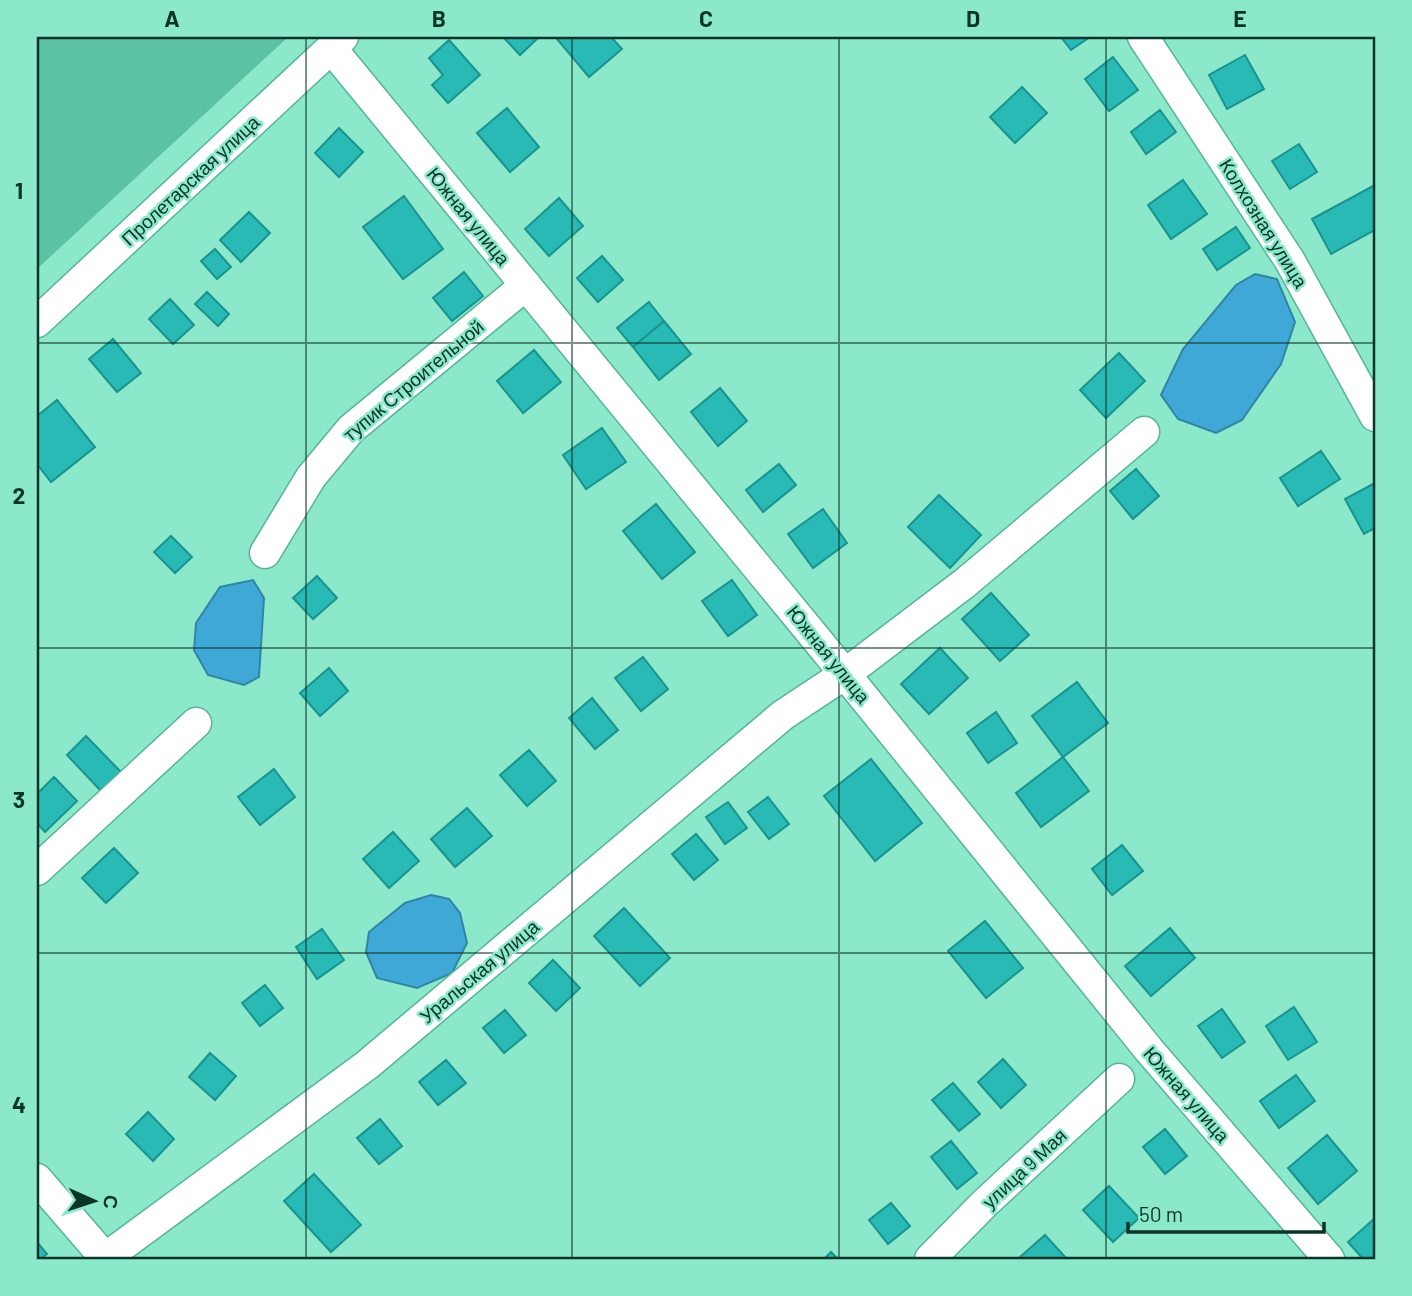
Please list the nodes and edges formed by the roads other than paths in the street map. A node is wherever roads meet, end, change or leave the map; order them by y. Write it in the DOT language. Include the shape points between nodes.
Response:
graph roads {
  1 [pos="1143,37"];
  2 [pos="337,42"];
  3 [pos="526,285"];
  4 [pos="37,322"];
  5 [pos="1375,416"];
  6 [pos="1144,432"];
  7 [pos="265,553"];
  8 [pos="845,674"];
  9 [pos="196,723"];
  10 [pos="37,870"];
  11 [pos="1119,1079"];
  12 [pos="37,1179"];
  13 [pos="105,1259"];
  14 [pos="930,1259"];
  15 [pos="1329,1259"];
  1 -- 5 [label="street, Колхозная улица" via="1290,261"];
  2 -- 3 [label="street, Южная улица"];
  2 -- 4 [label="street, Пролетарская улица"];
  3 -- 7 [label="street, тупик Строительной" via="351,429 311,477"];
  3 -- 8 [label="street, Южная улица"];
  6 -- 8 [label="street, Уральская улица" via="965,583"];
  8 -- 13 [label="street, Уральская улица" via="783,715 367,1065"];
  8 -- 15 [label="street, Южная улица" via="1149,1049"];
  9 -- 10 [label="street"];
  11 -- 14 [label="street, улица 9 Мая"];
  12 -- 13 [label="street"];
}
